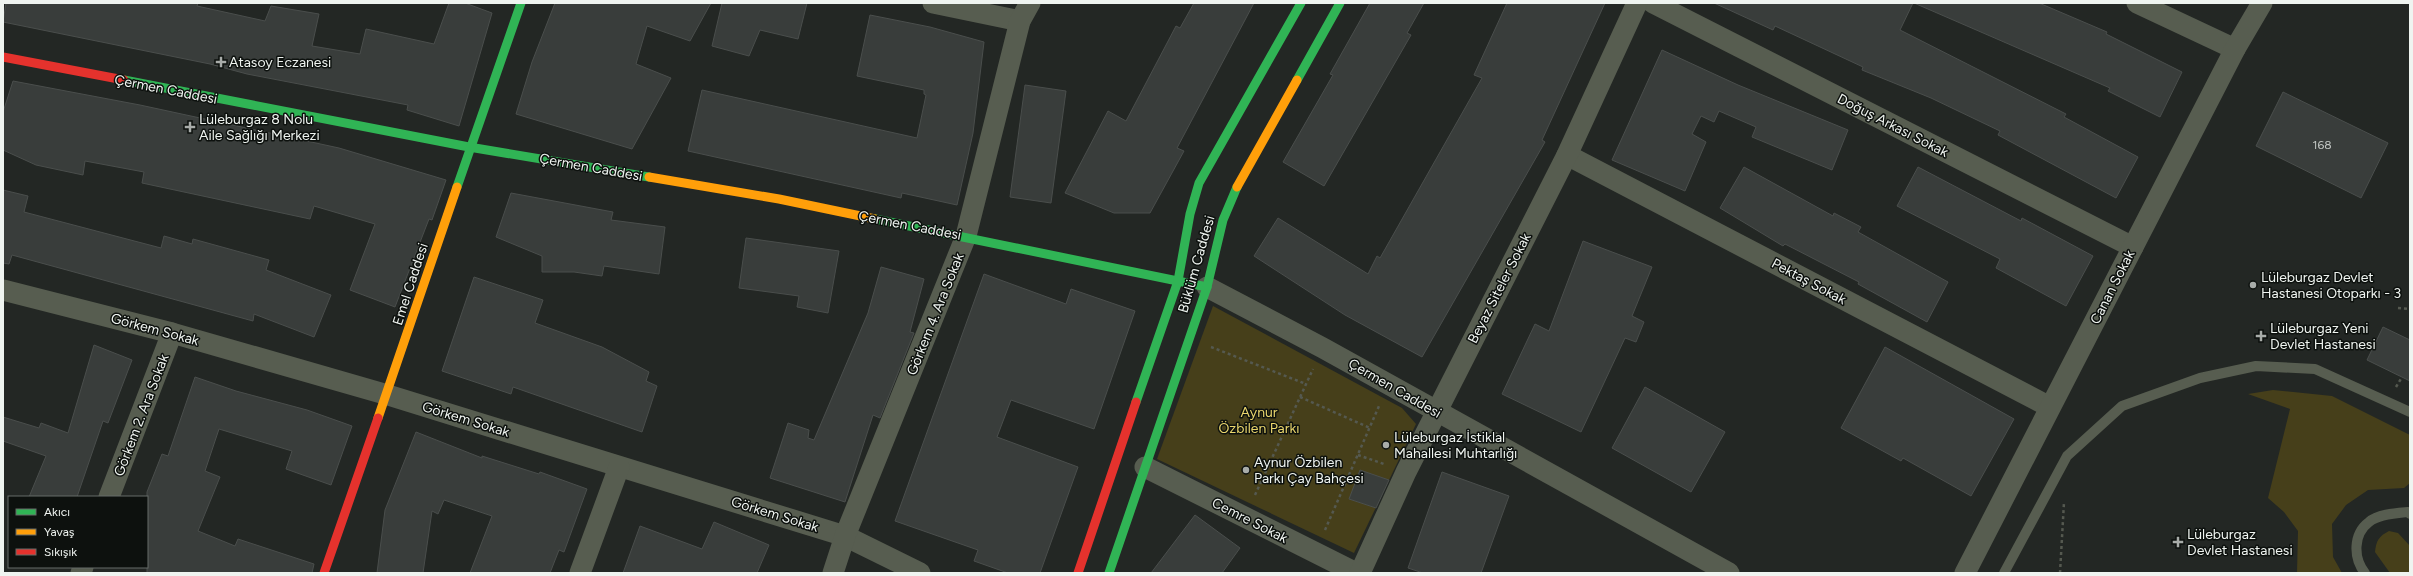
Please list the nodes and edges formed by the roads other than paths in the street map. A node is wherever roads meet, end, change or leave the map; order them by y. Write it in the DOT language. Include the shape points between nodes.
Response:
graph roads {
  1 [pos="521,3"];
  2 [pos="932,3"];
  3 [pos="1030,3"];
  4 [pos="1301,3"];
  5 [pos="1340,3"];
  6 [pos="1637,3"];
  7 [pos="1652,3"];
  8 [pos="2136,3"];
  9 [pos="2262,3"];
  10 [pos="1020,21"];
  11 [pos="2235,49"];
  12 [pos="3,57"];
  13 [pos="469,147"];
  14 [pos="1567,155"];
  15 [pos="966,236"];
  16 [pos="2133,247"];
  17 [pos="1178,281"];
  18 [pos="1207,288"];
  19 [pos="3,290"];
  20 [pos="172,333"];
  21 [pos="388,395"];
  22 [pos="2050,407"];
  23 [pos="1436,412"];
  24 [pos="2410,412"];
  25 [pos="620,467"];
  26 [pos="1145,467"];
  27 [pos="110,496"];
  28 [pos="2409,512"];
  29 [pos="845,536"];
  30 [pos="324,573"];
  31 [pos="580,573"];
  32 [pos="833,573"];
  33 [pos="920,573"];
  34 [pos="1078,573"];
  35 [pos="1109,573"];
  36 [pos="1356,573"];
  37 [pos="1360,573"];
  38 [pos="1729,573"];
  39 [pos="1965,573"];
  40 [pos="2004,573"];
  41 [pos="2366,573"];
  1 -- 13 [label="street, Emel Caddesi"];
  2 -- 10 [label="street"];
  3 -- 10 [label="street, Görkem 4. Ara Sokak"];
  4 -- 17 [label="street, Büklüm Caddesi" via="1199,183 1190,214"];
  5 -- 18 [label="street, Büklüm Caddesi" via="1231,198 1223,220"];
  6 -- 14 [label="street, Beyaz Siteler Sokak"];
  7 -- 16 [label="street, Doğuş Arkası Sokak"];
  8 -- 11 [label="street"];
  9 -- 11 [label="street, Canan Sokak"];
  10 -- 15 [label="street, Görkem 4. Ara Sokak"];
  11 -- 16 [label="street, Canan Sokak"];
  12 -- 13 [label="street, Çermen Caddesi"];
  13 -- 15 [label="street, Çermen Caddesi" via="779,199"];
  13 -- 21 [label="street, Emel Caddesi"];
  14 -- 22 [label="street, Pektaş Sokak"];
  14 -- 23 [label="street, Beyaz Siteler Sokak"];
  15 -- 17 [label="street, Çermen Caddesi"];
  15 -- 29 [label="street, Görkem 4. Ara Sokak"];
  16 -- 22 [label="street, Canan Sokak"];
  17 -- 18 [label="street, Çermen Caddesi"];
  17 -- 34 [label="street, Büklüm Caddesi"];
  18 -- 23 [label="street, Çermen Caddesi" via="1323,348"];
  18 -- 26 [label="street, Büklüm Caddesi"];
  19 -- 20 [label="street, Görkem Sokak"];
  20 -- 21 [label="street, Görkem Sokak"];
  20 -- 27 [label="street, Görkem 2. Ara Sokak"];
  21 -- 25 [label="street, Görkem Sokak"];
  21 -- 30 [label="street, Emel Caddesi"];
  22 -- 39 [label="street, Canan Sokak"];
  23 -- 37 [label="street, Beyaz Siteler Sokak"];
  23 -- 38 [label="street, Çermen Caddesi"];
  24 -- 40 [label="lane" via="2315,369 2256,366 2200,378 2122,406 2068,456"];
  25 -- 29 [label="street, Görkem Sokak"];
  25 -- 31 [label="street"];
  26 -- 35 [label="street, Büklüm Caddesi"];
  26 -- 36 [label="street, Cemre Sokak"];
  28 -- 41 [label="lane" via="2393,513 2369,522 2358,537 2356,551"];
  29 -- 32 [label="street, Görkem 4. Ara Sokak"];
  29 -- 33 [label="street, Görkem Sokak"];
}
